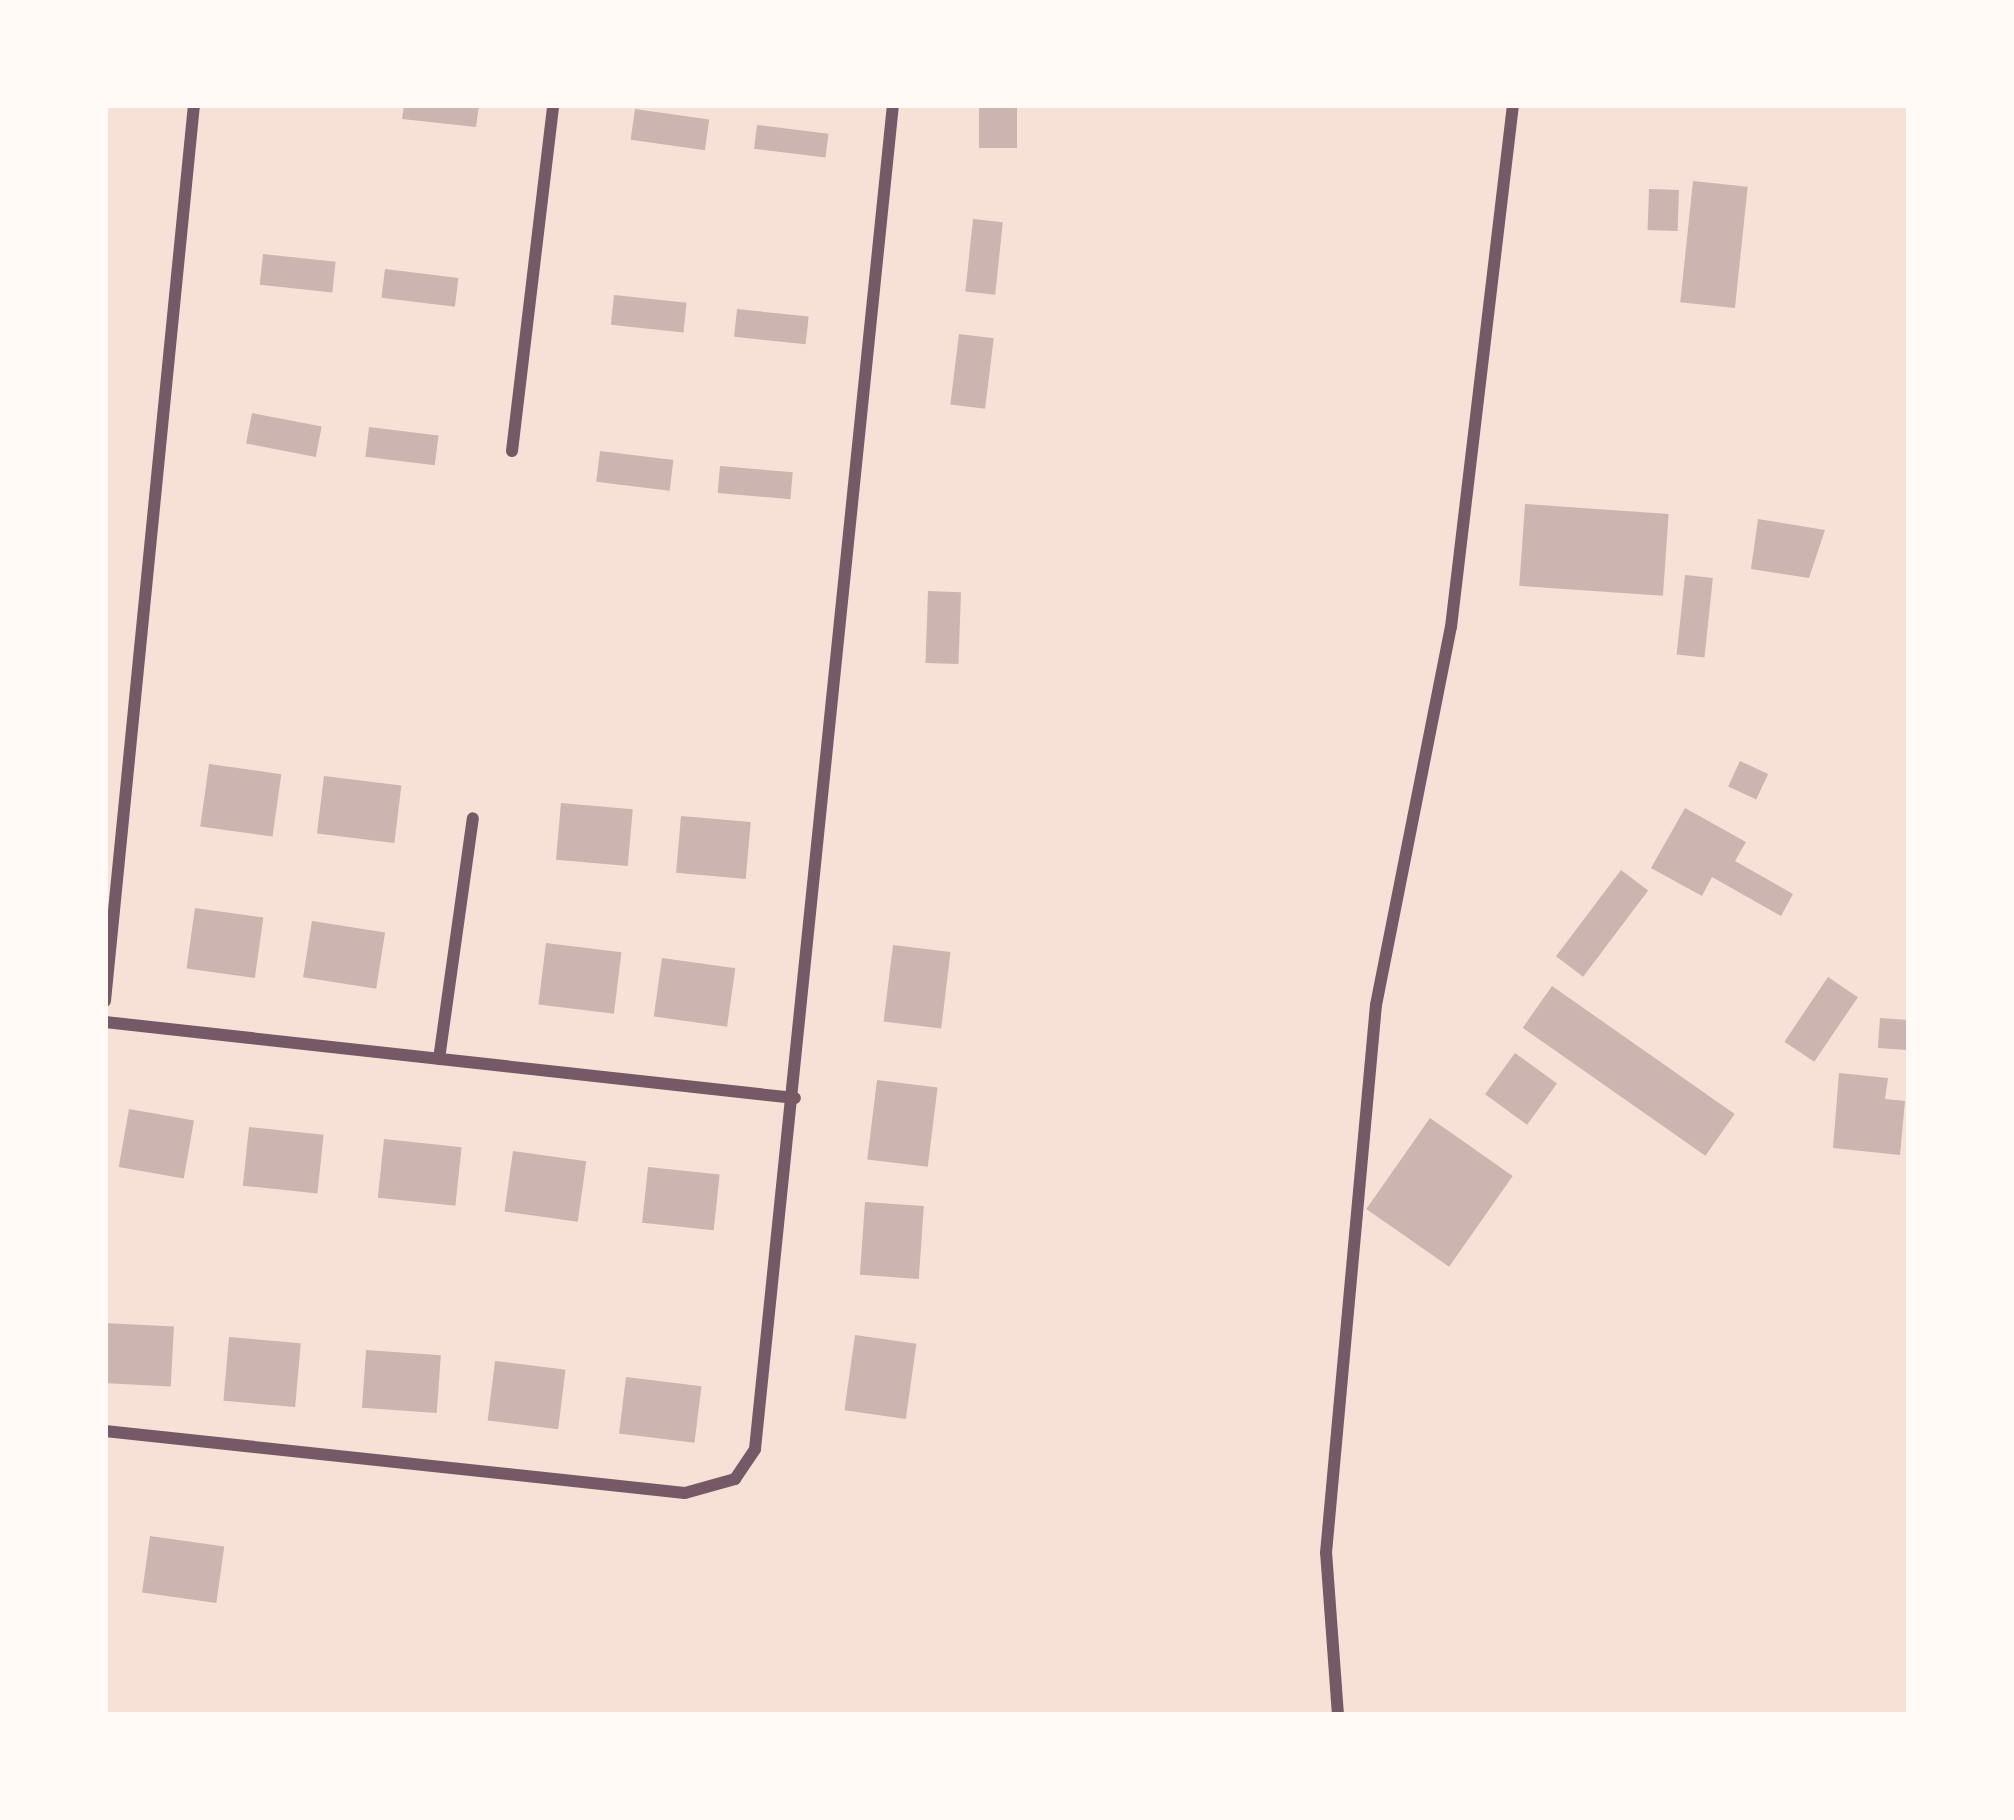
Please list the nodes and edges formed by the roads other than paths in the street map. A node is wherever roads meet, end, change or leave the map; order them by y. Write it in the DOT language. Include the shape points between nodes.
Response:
graph roads {
  1 [pos="194,105"];
  2 [pos="553,105"];
  3 [pos="893,105"];
  4 [pos="1514,105"];
  5 [pos="512,451"];
  6 [pos="473,818"];
  7 [pos="105,1001"];
  8 [pos="105,1022"];
  9 [pos="439,1059"];
  10 [pos="795,1098"];
  11 [pos="105,1431"];
  12 [pos="1338,1715"];
  1 -- 7 [label="street"];
  2 -- 5 [label="street"];
  3 -- 10 [label="street"];
  4 -- 12 [label="street" via="1451,626 1376,1005 1326,1553"];
  6 -- 9 [label="street"];
  8 -- 9 [label="street"];
  9 -- 10 [label="street"];
  10 -- 11 [label="street" via="755,1449 735,1479 685,1493"];
}
